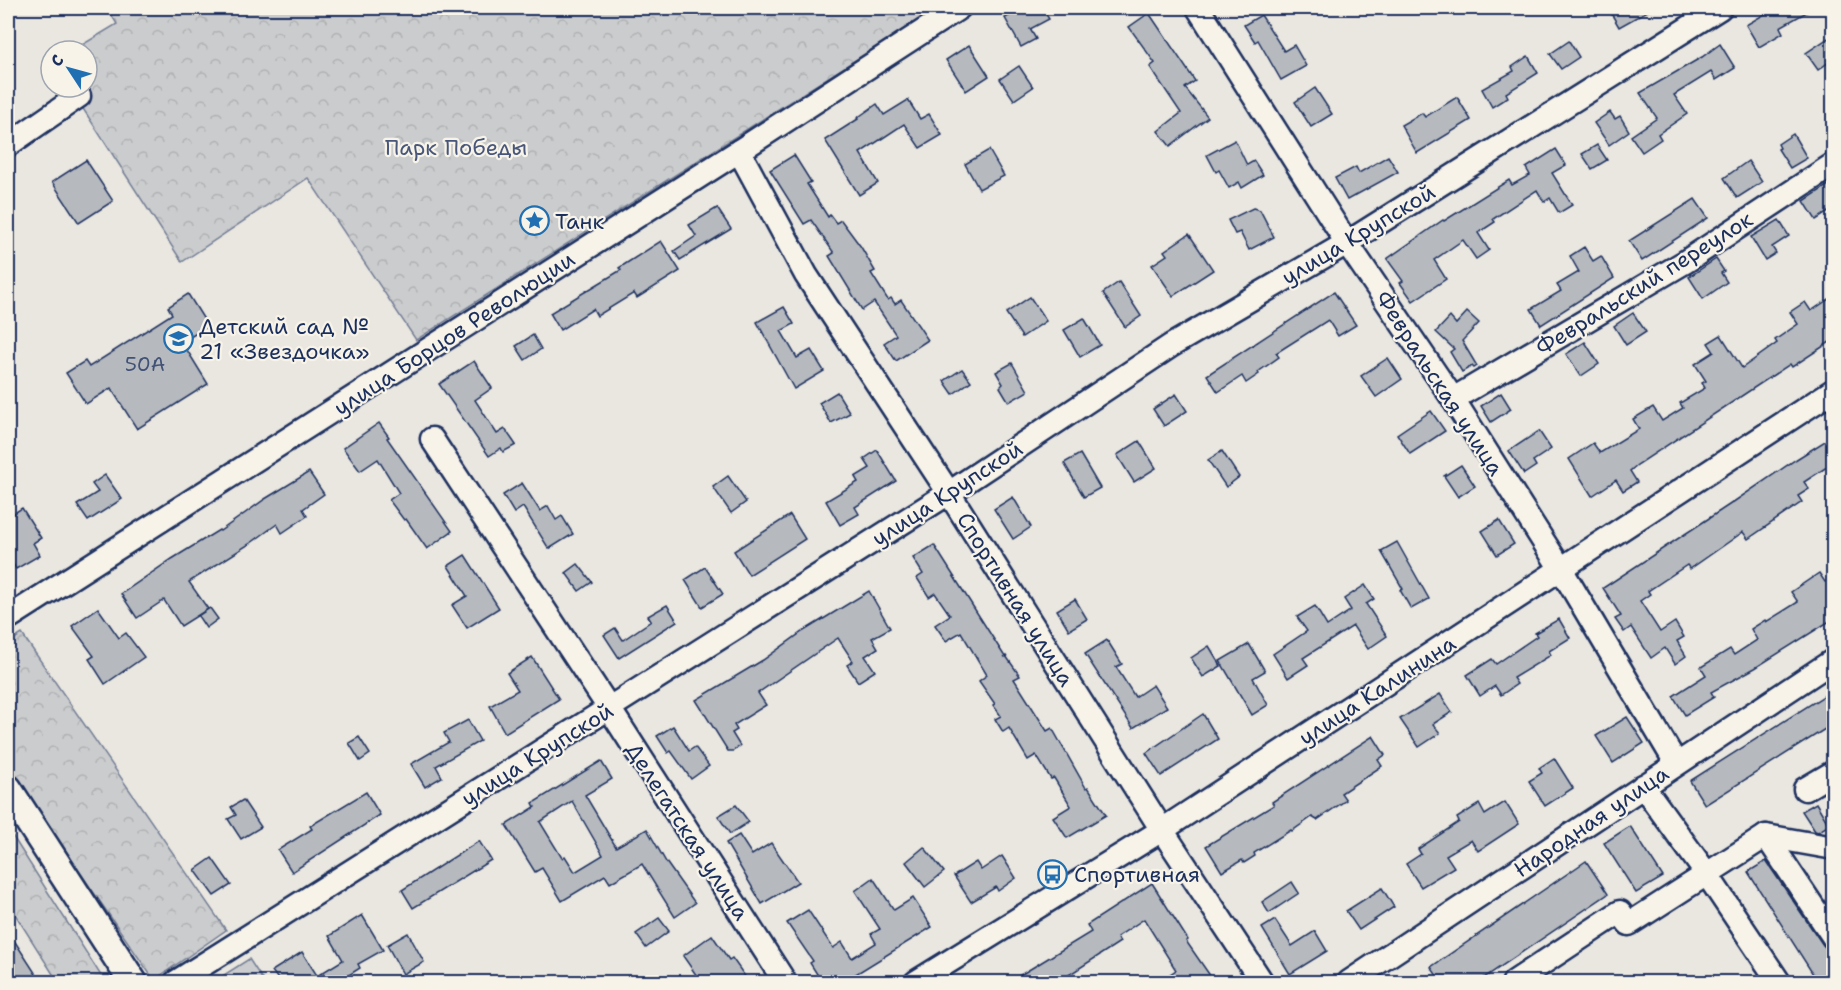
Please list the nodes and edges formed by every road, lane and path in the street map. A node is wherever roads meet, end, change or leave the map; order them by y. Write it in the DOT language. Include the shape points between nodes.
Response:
graph roads {
  1 [pos="959,8"];
  2 [pos="1198,8"];
  3 [pos="1720,8"];
  4 [pos="75,99"];
  5 [pos="8,145"];
  6 [pos="739,151"];
  7 [pos="1833,164"];
  8 [pos="1347,243"];
  9 [pos="1833,390"];
  10 [pos="1453,399"];
  11 [pos="432,439"];
  12 [pos="949,493"];
  13 [pos="1561,569"];
  14 [pos="8,618"];
  15 [pos="1833,660"];
  16 [pos="609,708"];
  17 [pos="1676,763"];
  18 [pos="1833,772"];
  19 [pos="1643,786"];
  20 [pos="8,789"];
  21 [pos="1805,789"];
  22 [pos="1162,830"];
  23 [pos="1766,836"];
  24 [pos="1833,848"];
  25 [pos="1706,873"];
  26 [pos="1833,938"];
  27 [pos="1360,980"];
  28 [pos="133,982"];
  29 [pos="176,982"];
  30 [pos="785,982"];
  31 [pos="916,982"];
  32 [pos="1262,982"];
  33 [pos="1514,982"];
  34 [pos="1779,982"];
  1 -- 6 [label="street, улица Борцов Революции"];
  2 -- 8 [label="street, Февральская улица"];
  3 -- 8 [label="street, улица Крупской"];
  4 -- 5 [label="street"];
  6 -- 12 [label="street, Спортивная улица" via="806,275"];
  6 -- 14 [label="street, улица Борцов Революции"];
  7 -- 10 [label="street, Февральский переулок" via="1685,262"];
  8 -- 10 [label="street, Февральская улица"];
  8 -- 12 [label="street, улица Крупской" via="1172,345"];
  9 -- 13 [label="street, улица Калинина"];
  10 -- 13 [label="street, Февральская улица"];
  11 -- 16 [label="street, Делегатская улица"];
  12 -- 16 [label="street, улица Крупской"];
  12 -- 22 [label="street, Спортивная улица"];
  13 -- 17 [label="street, Февральская улица"];
  13 -- 22 [label="street, улица Калинина"];
  15 -- 17 [label="street, Народная улица"];
  16 -- 29 [label="street, улица Крупской"];
  16 -- 30 [label="street, Делегатская улица"];
  17 -- 19 [label="street, Народная улица"];
  18 -- 21 [label="street"];
  19 -- 25 [label="street"];
  19 -- 27 [label="street, Народная улица"];
  20 -- 28 [label="main road"];
  22 -- 31 [label="street, улица Калинина"];
  22 -- 32 [label="street, Спортивная улица"];
  23 -- 24 [label="street"];
  23 -- 25 [label="street"];
  23 -- 26 [label="street"];
  25 -- 33 [label="street" via="1629,924 1620,912"];
  25 -- 34 [label="street"];
}
